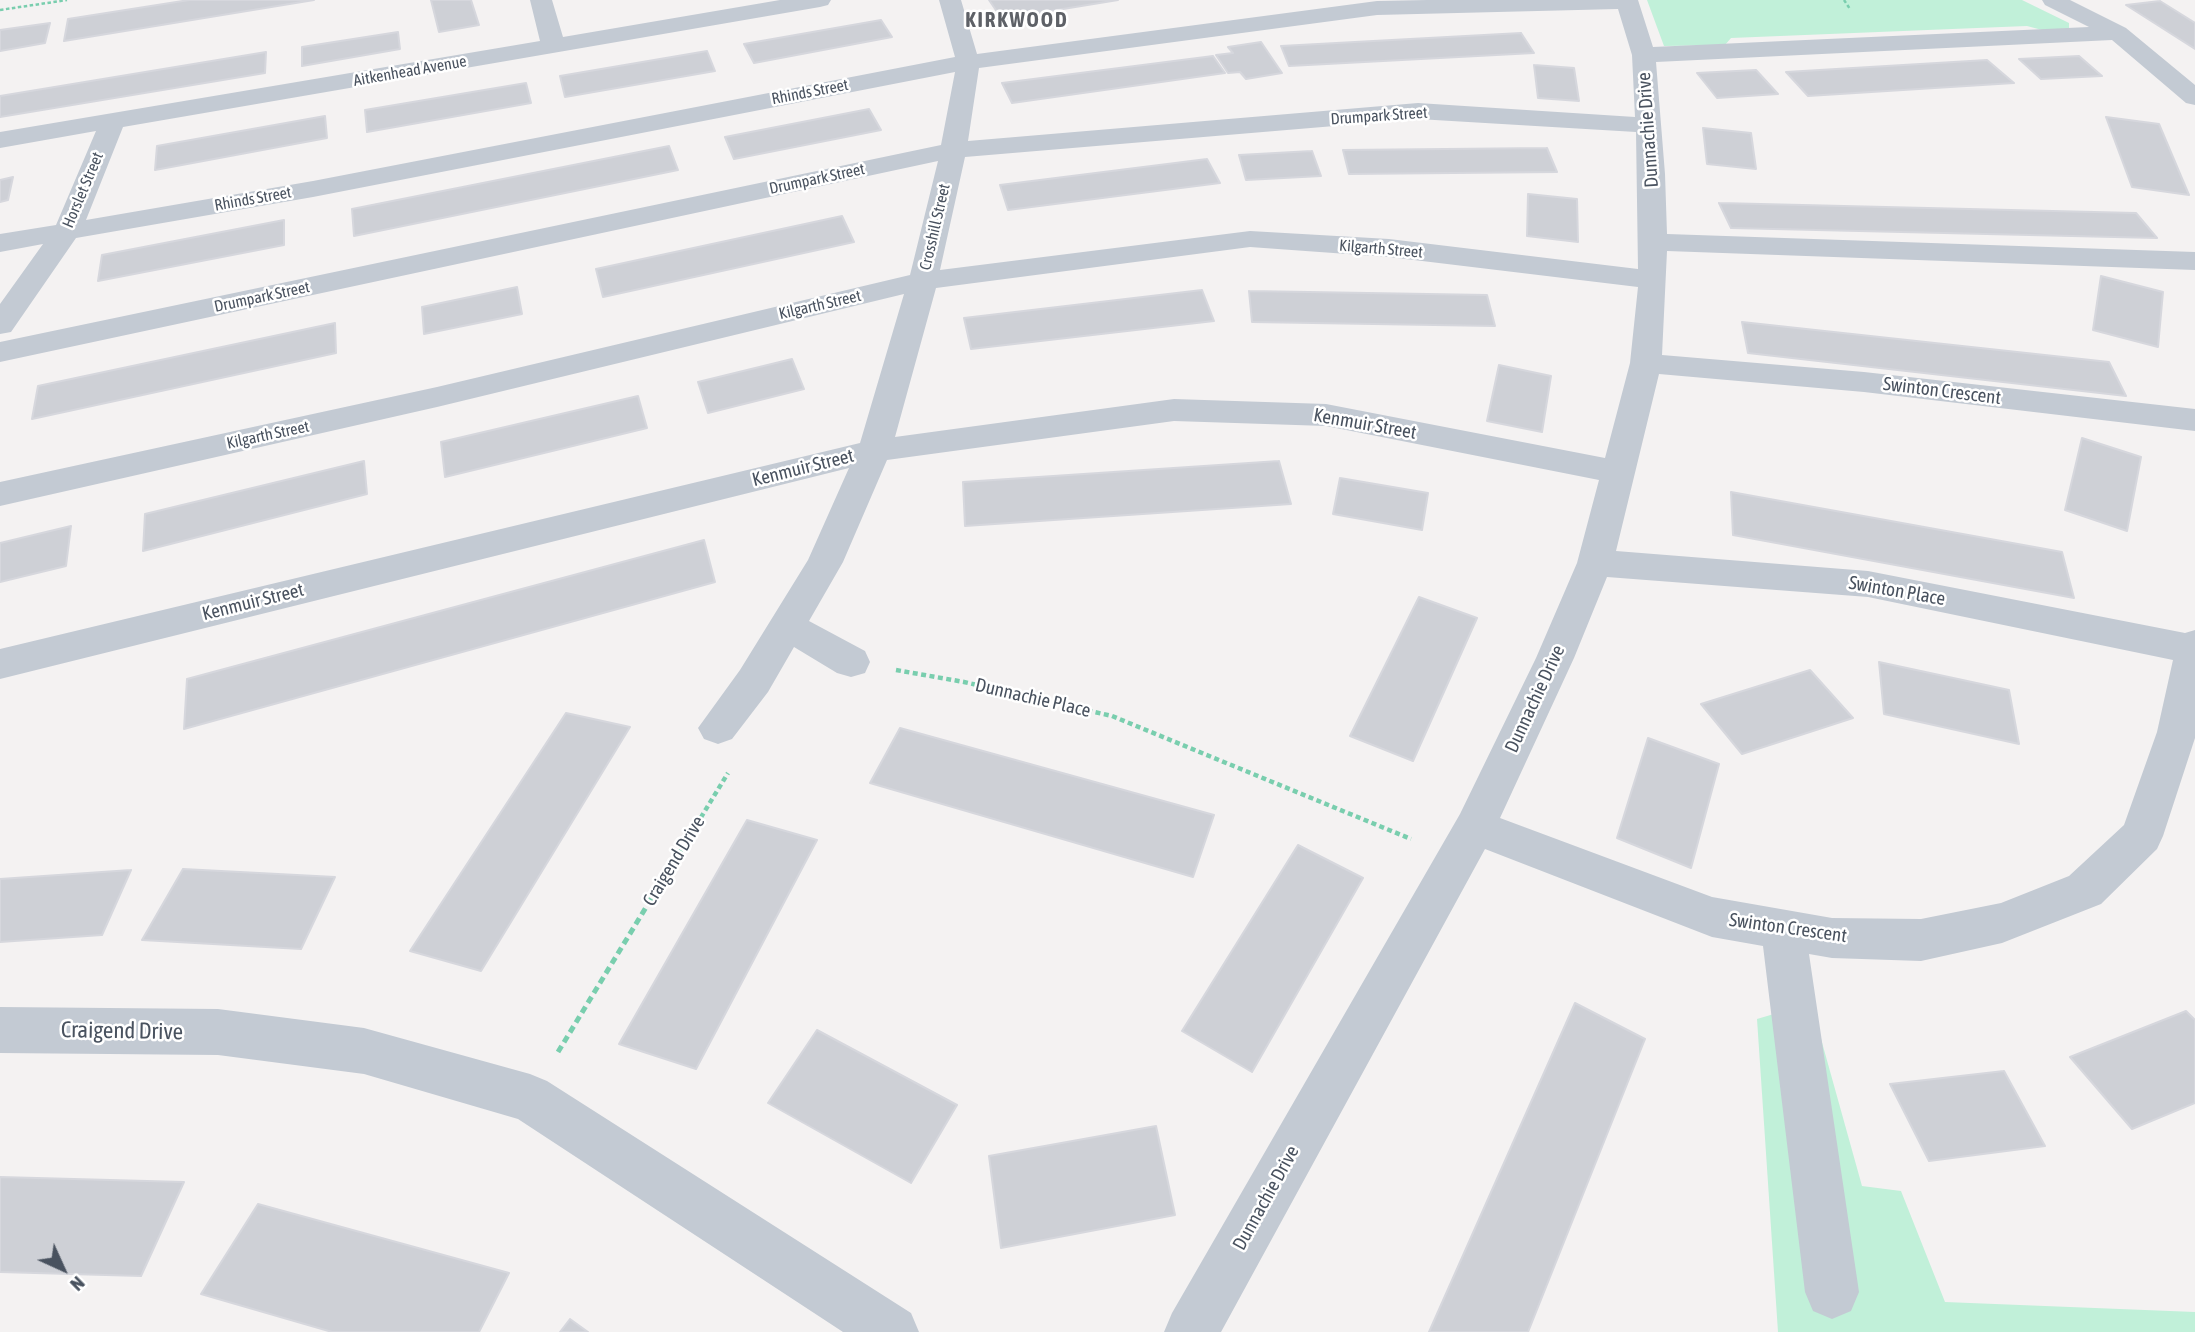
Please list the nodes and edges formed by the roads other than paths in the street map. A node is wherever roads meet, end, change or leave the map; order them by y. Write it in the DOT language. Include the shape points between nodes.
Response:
graph roads {
  1 [pos="541,0"];
  2 [pos="820,0"];
  3 [pos="950,0"];
  4 [pos="2053,0"];
  5 [pos="1627,1"];
  6 [pos="2118,33"];
  7 [pos="554,47"];
  8 [pos="1644,55"];
  9 [pos="968,62"];
  10 [pos="2195,98"];
  11 [pos="113,121"];
  12 [pos="1647,125"];
  13 [pos="0,140"];
  14 [pos="953,149"];
  15 [pos="67,231"];
  16 [pos="1653,242"];
  17 [pos="0,243"];
  18 [pos="2195,261"];
  19 [pos="1653,280"];
  20 [pos="923,281"];
  21 [pos="0,325"];
  22 [pos="0,352"];
  23 [pos="1646,363"];
  24 [pos="2195,420"];
  25 [pos="874,451"];
  26 [pos="1620,473"];
  27 [pos="0,494"];
  28 [pos="1595,563"];
  29 [pos="788,626"];
  30 [pos="2195,647"];
  31 [pos="851,662"];
  32 [pos="0,664"];
  33 [pos="718,727"];
  34 [pos="1466,842"];
  35 [pos="1783,929"];
  36 [pos="0,1030"];
  37 [pos="1832,1293"];
  38 [pos="892,1332"];
  39 [pos="1191,1332"];
  1 -- 7 [label="street"];
  2 -- 7 [label="street, Aitkenhead Avenue"];
  3 -- 9 [label="street, Crosshill Street"];
  4 -- 6 [label="street"];
  5 -- 8 [label="street, Dunnachie Drive"];
  5 -- 9 [label="street, Rhinds Street" via="1377,8"];
  6 -- 8 [label="street"];
  6 -- 10 [label="street"];
  7 -- 11 [label="street, Aitkenhead Avenue"];
  8 -- 12 [label="street, Dunnachie Drive"];
  9 -- 14 [label="street, Crosshill Street"];
  9 -- 15 [label="street, Rhinds Street" via="313,189"];
  11 -- 13 [label="street, Aitkenhead Avenue"];
  11 -- 15 [label="street, Horslet Street"];
  12 -- 14 [label="street, Drumpark Street" via="1418,111"];
  12 -- 16 [label="street, Dunnachie Drive"];
  14 -- 20 [label="street, Crosshill Street"];
  14 -- 22 [label="street, Drumpark Street"];
  15 -- 17 [label="street, Rhinds Street"];
  15 -- 21 [label="street, Horslet Street"];
  16 -- 18 [label="street"];
  16 -- 19 [label="street, Dunnachie Drive"];
  19 -- 20 [label="street, Kilgarth Street" via="1389,248 1250,239"];
  19 -- 23 [label="street, Dunnachie Drive"];
  20 -- 25 [label="street, Crosshill Street"];
  20 -- 27 [label="street, Kilgarth Street" via="437,397"];
  23 -- 24 [label="street, Swinton Crescent" via="1864,382"];
  23 -- 26 [label="street, Dunnachie Drive"];
  25 -- 26 [label="street, Kenmuir Street" via="1174,410 1326,415"];
  25 -- 29 [label="street" via="825,562"];
  25 -- 32 [label="street, Kenmuir Street"];
  26 -- 28 [label="street, Dunnachie Drive"];
  28 -- 30 [label="street, Swinton Place" via="1868,584"];
  28 -- 34 [label="street, Dunnachie Drive" via="1556,658"];
  29 -- 31 [label="street"];
  29 -- 33 [label="street"];
  30 -- 35 [label="street, Swinton Crescent" via="2177,732 2142,836 2085,890 2002,923 1921,940 1832,938"];
  34 -- 35 [label="street, Swinton Crescent" via="1712,917"];
  34 -- 39 [label="street, Dunnachie Drive"];
  35 -- 37 [label="street"];
  36 -- 38 [label="street, Craigend Drive" via="245,1035 364,1051 530,1098"];
}
